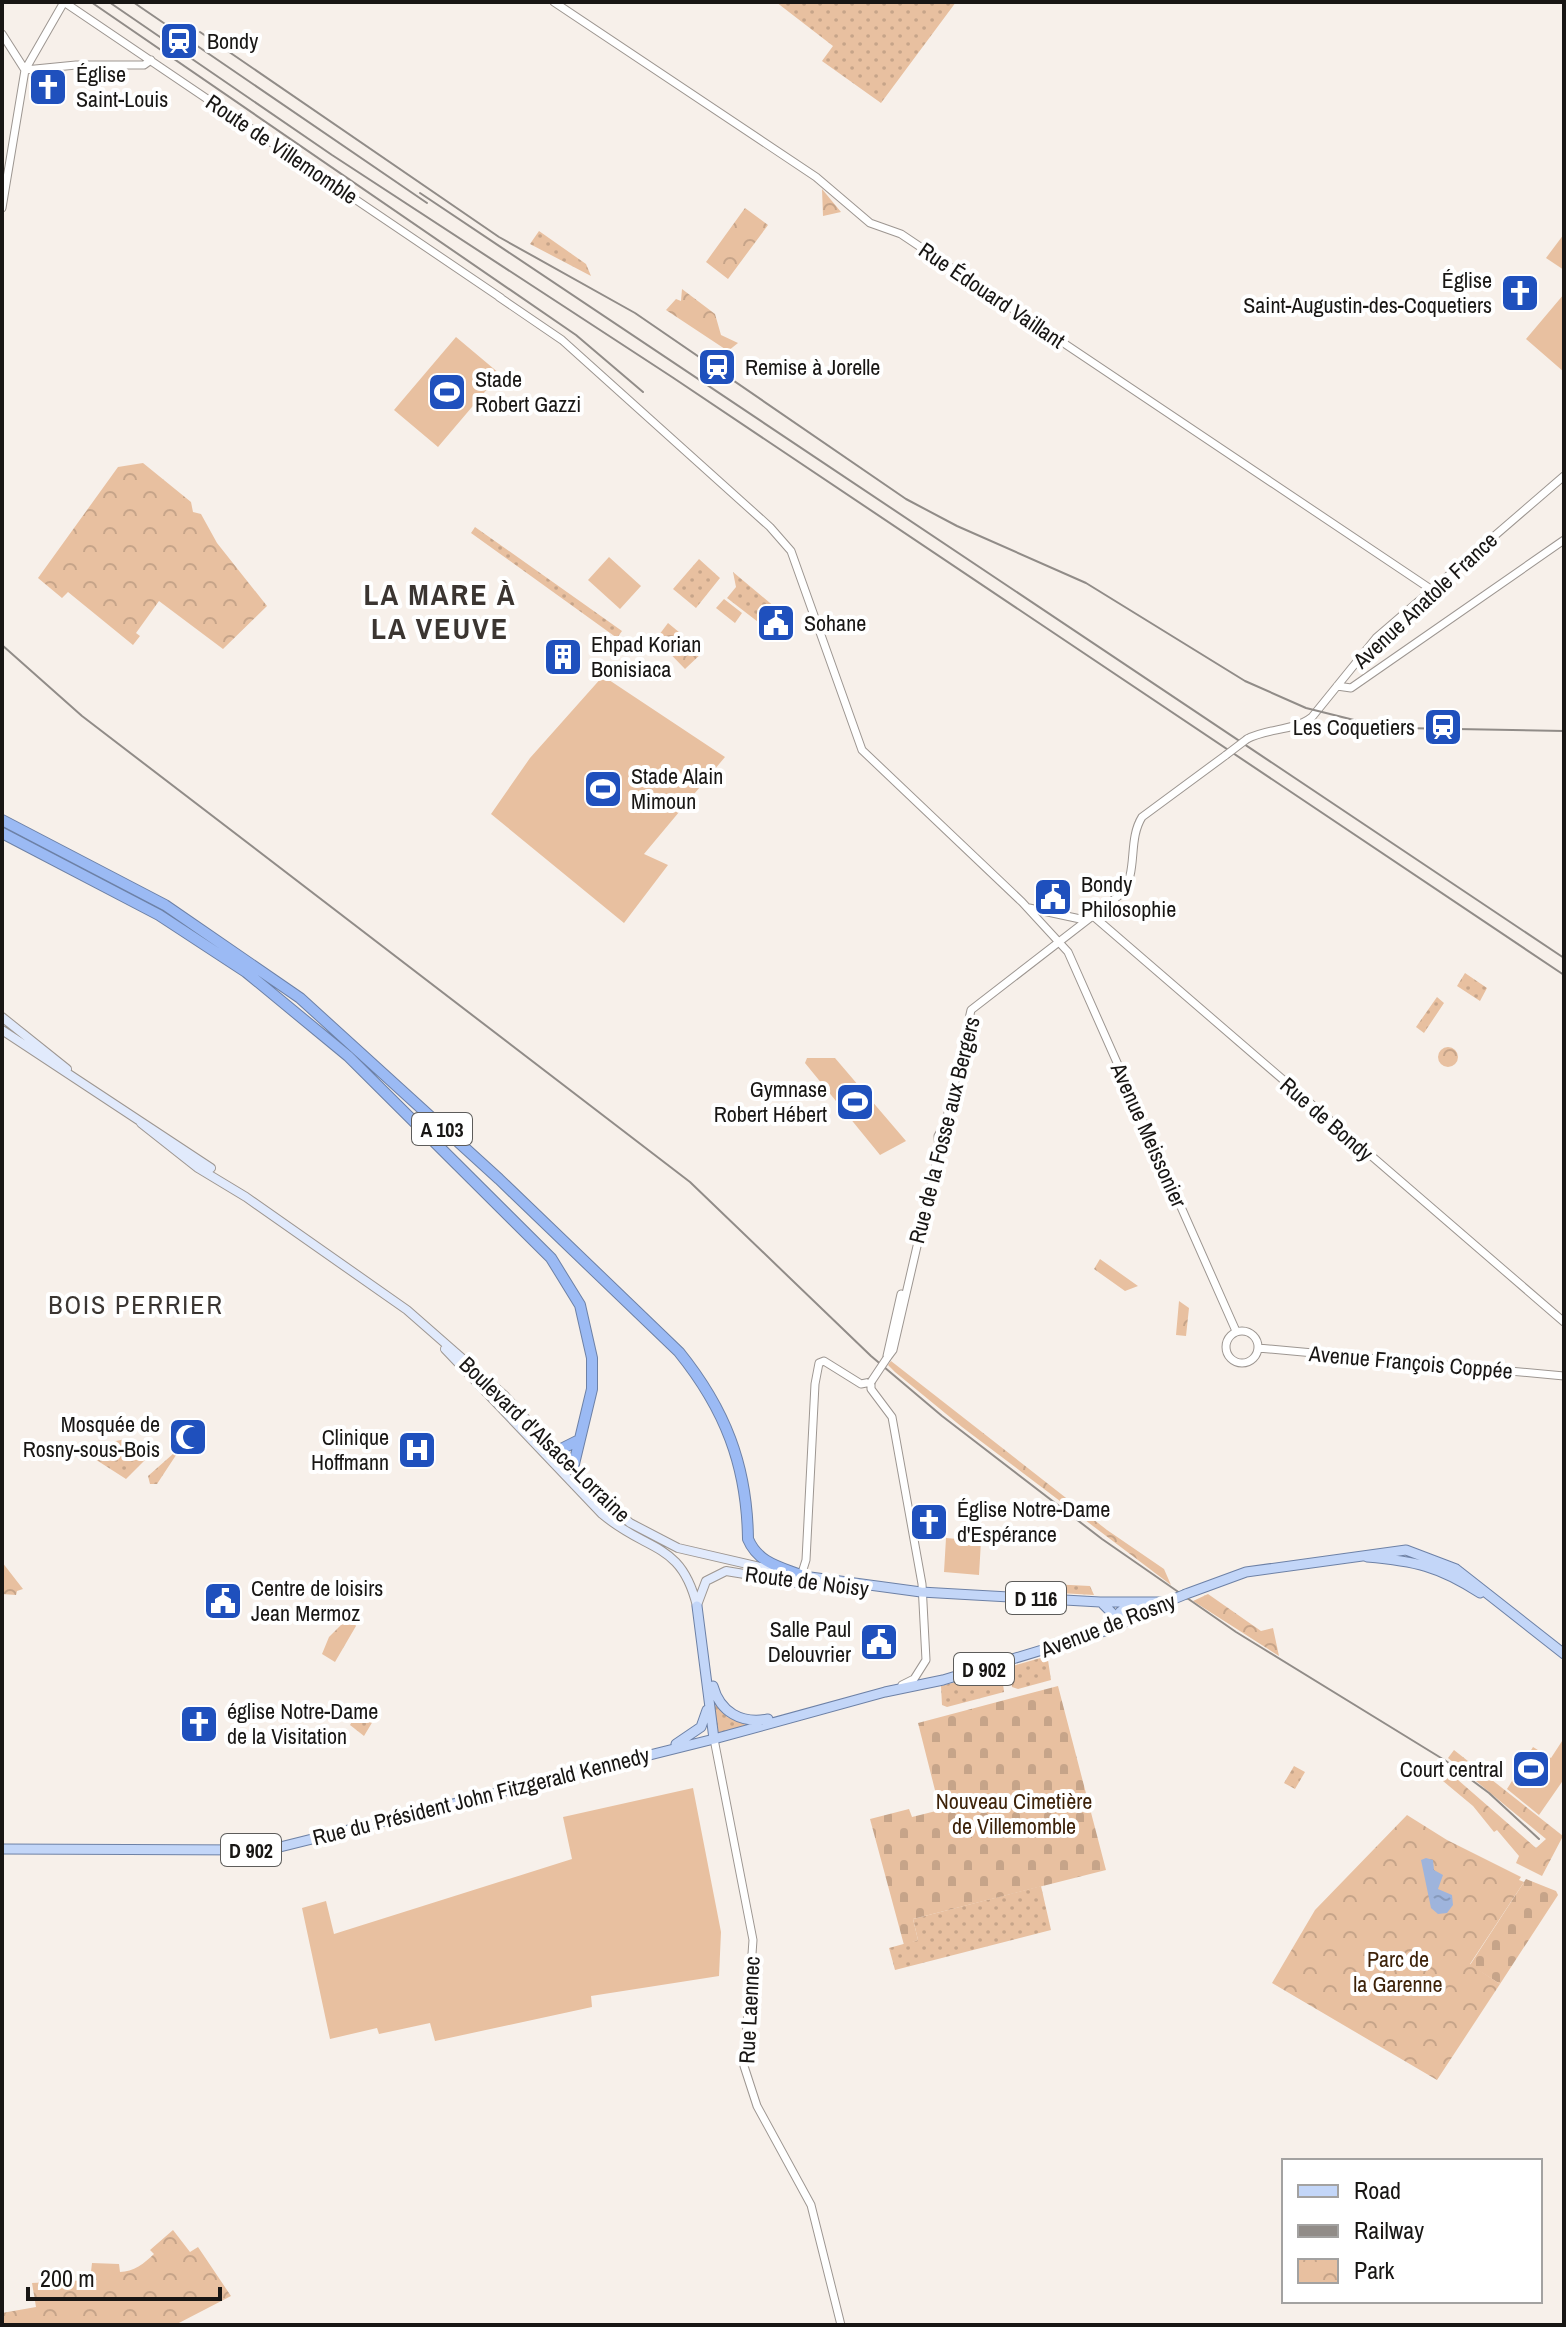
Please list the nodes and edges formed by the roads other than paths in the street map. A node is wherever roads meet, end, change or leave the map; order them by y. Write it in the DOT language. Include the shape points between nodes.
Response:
graph roads {
  1 [pos="64,2"];
  2 [pos="554,2"];
  3 [pos="2,34"];
  4 [pos="151,60"];
  5 [pos="25,70"];
  6 [pos="2,208"];
  7 [pos="1564,476"];
  8 [pos="1564,540"];
  9 [pos="1432,590"];
  10 [pos="1337,686"];
  11 [pos="2,820"];
  12 [pos="2,833"];
  13 [pos="1028,908"];
  14 [pos="1089,917"];
  15 [pos="1060,940"];
  16 [pos="2,1017"];
  17 [pos="2,1030"];
  18 [pos="79,1080"];
  19 [pos="141,1123"];
  20 [pos="160,1141"];
  21 [pos="199,1160"];
  22 [pos="246,1197"];
  23 [pos="1564,1322"];
  24 [pos="430,1331"];
  25 [pos="1236,1331"];
  26 [pos="1258,1348"];
  27 [pos="1564,1376"];
  28 [pos="871,1382"];
  29 [pos="577,1441"];
  30 [pos="557,1451"];
  31 [pos="573,1468"];
  32 [pos="581,1493"];
  33 [pos="1364,1555"];
  34 [pos="1414,1561"];
  35 [pos="1446,1563"];
  36 [pos="798,1579"];
  37 [pos="906,1590"];
  38 [pos="921,1592"];
  39 [pos="1486,1593"];
  40 [pos="1169,1601"];
  41 [pos="1100,1602"];
  42 [pos="1131,1604"];
  43 [pos="697,1606"];
  44 [pos="923,1615"];
  45 [pos="1131,1621"];
  46 [pos="1082,1639"];
  47 [pos="1564,1654"];
  48 [pos="709,1679"];
  49 [pos="885,1692"];
  50 [pos="800,1714"];
  51 [pos="695,1734"];
  52 [pos="714,1739"];
  53 [pos="672,1748"];
  54 [pos="2,1849"];
  55 [pos="14,1850"];
  56 [pos="2,1861"];
  57 [pos="841,2325"];
  1 -- 4 [label="street, Route de Villemomble"];
  1 -- 5 [label="street"];
  2 -- 9 [label="street, Rue Édouard Vaillant" via="816,177 864,219 901,234"];
  3 -- 5 [label="street"];
  4 -- 5 [label="street" via="144,65"];
  4 -- 13 [label="street, Route de Villemomble" via="567,346 787,546 862,750"];
  5 -- 6 [label="street"];
  7 -- 9 [label="street, Avenue Anatole France"];
  8 -- 10 [label="street" via="1351,688"];
  9 -- 10 [label="street, Avenue Anatole France" via="1376,638"];
  10 -- 14 [label="street, Avenue Anatole France, bridge" via="1306,721 1247,739 1142,817 1134,832 1128,883"];
  11 -- 36 [label="highway, A 103" via="165,905 300,998 499,1179 679,1352 715,1401 730,1432 744,1482 753,1550"];
  12 -- 29 [label="highway, A 103" via="159,915 256,980 348,1056 551,1258 580,1305 588,1332 592,1389"];
  13 -- 14 [label="street"];
  13 -- 15 [label="street, Route de Villemomble"];
  14 -- 15 [label="street, Avenue Anatole France"];
  14 -- 23 [label="street, Rue de Bondy"];
  15 -- 25 [label="street, Avenue Meissonier"];
  15 -- 28 [label="street, Rue de la Fosse aux Bergers, bridge" via="971,1010 887,1358"];
  16 -- 18 [label="main road, Boulevard d'Alsace-Lorraine / D 116"];
  17 -- 18 [label="main road, Boulevard d'Alsace-Lorraine / D 116"];
  18 -- 19 [label="main road, Boulevard d'Alsace-Lorraine / D 116"];
  19 -- 20 [label="main road, Boulevard d'Alsace-Lorraine / D 116"];
  19 -- 21 [label="main road, Boulevard d'Alsace-Lorraine / D 116"];
  20 -- 21 [label="main road"];
  20 -- 22 [label="main road, Boulevard d'Alsace-Lorraine / D 116"];
  21 -- 22 [label="main road, Boulevard d'Alsace-Lorraine / D 116"];
  22 -- 24 [label="main road, Boulevard d'Alsace-Lorraine / D 116"];
  24 -- 30 [label="main road, Boulevard d'Alsace-Lorraine / D 116" via="504,1395"];
  24 -- 32 [label="main road, Boulevard d'Alsace-Lorraine / D 116"];
  25 -- 26 [label="street" via="1252,1333"];
  25 -- 26 [label="street" via="1226,1342 1230,1357 1249,1362"];
  26 -- 27 [label="street, Avenue François Coppée"];
  28 -- 36 [label="street" via="861,1384 838,1370 821,1373"];
  28 -- 38 [label="street" via="892,1417"];
  29 -- 30 [label="highway"];
  29 -- 31 [label="highway, A 103"];
  30 -- 31 [label="main road, Boulevard d'Alsace-Lorraine / D 116"];
  31 -- 32 [label="main road"];
  31 -- 36 [label="main road, Boulevard d'Alsace-Lorraine / D 116" via="617,1513 664,1542"];
  32 -- 43 [label="main road, Boulevard d'Alsace-Lorraine / D 116" via="621,1530 682,1566"];
  33 -- 34 [label="main road, Avenue de Rosny / D 902"];
  33 -- 35 [label="main road, Avenue de Rosny / D 902" via="1406,1550"];
  33 -- 40 [label="main road, Avenue de Rosny / D 902, bridge" via="1246,1572"];
  34 -- 35 [label="main road, Avenue de Rosny / D 902"];
  34 -- 39 [label="main road, Avenue de Rosny / D 902"];
  35 -- 39 [label="main road, Avenue de Rosny / D 902"];
  36 -- 37 [label="main road, Route de Noisy / D 116"];
  36 -- 43 [label="main road, Route de Noisy / D 116" via="726,1571 706,1581"];
  37 -- 38 [label="main road, Route de Noisy / D 116"];
  37 -- 44 [label="street"];
  38 -- 41 [label="main road, Route de Noisy / D 116"];
  38 -- 44 [label="street"];
  39 -- 47 [label="main road, Avenue de Rosny / D 902"];
  40 -- 42 [label="main road, Route de Noisy / D 116"];
  40 -- 45 [label="main road, Avenue de Rosny / D 902"];
  41 -- 42 [label="main road, Route de Noisy / D 116"];
  41 -- 46 [label="main road, D 902" via="1112,1609 1113,1618"];
  42 -- 45 [label="main road" via="1120,1612"];
  43 -- 48 [label="main road, Rue Laennec"];
  44 -- 49 [label="street" via="924,1667 912,1681"];
  45 -- 46 [label="main road, Avenue de Rosny / D 902"];
  46 -- 49 [label="main road, Avenue de Rosny / D 902"];
  48 -- 50 [label="main road, Rue Laennec" via="719,1702 744,1720"];
  48 -- 51 [label="main road, Rue Laennec" via="705,1719"];
  48 -- 52 [label="main road, Rue Laennec"];
  49 -- 50 [label="main road, Avenue de Rosny / D 902"];
  50 -- 52 [label="main road, Avenue de Rosny / D 902"];
  51 -- 52 [label="main road"];
  51 -- 53 [label="main road, D 902"];
  52 -- 53 [label="main road, D 902"];
  52 -- 57 [label="street, Rue Laennec" via="753,1940 744,2066 757,2106 811,2205"];
  53 -- 55 [label="main road, Rue du Président John Fitzgerald Kennedy / D 902" via="271,1848"];
  54 -- 55 [label="main road, Rue du Président John Fitzgerald Kennedy / D 902"];
  55 -- 56 [label="main road"];
}
